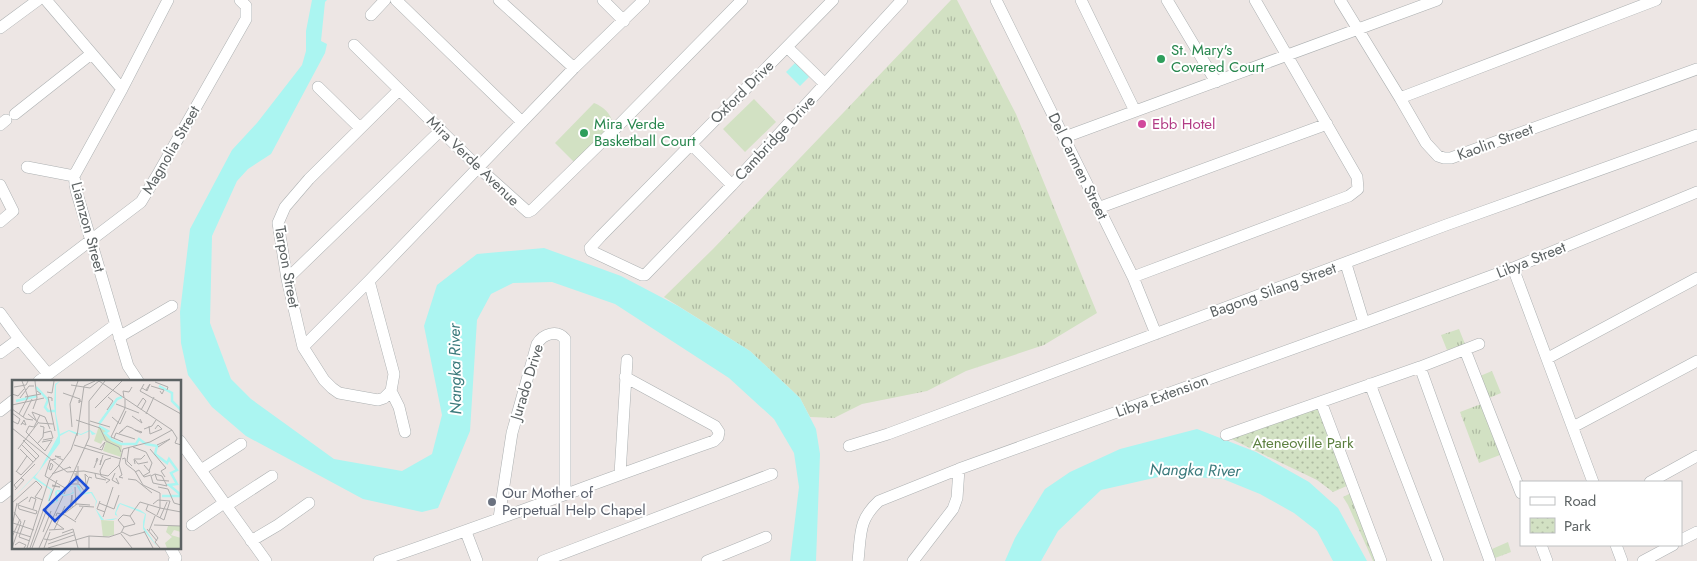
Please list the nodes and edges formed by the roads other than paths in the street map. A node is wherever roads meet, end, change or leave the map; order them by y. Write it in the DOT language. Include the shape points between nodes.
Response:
graph roads {
  1 [pos="38,0"];
  2 [pos="46,0"];
  3 [pos="168,0"];
  4 [pos="240,0"];
  5 [pos="386,0"];
  6 [pos="396,0"];
  7 [pos="499,0"];
  8 [pos="603,0"];
  9 [pos="644,0"];
  10 [pos="742,0"];
  11 [pos="833,0"];
  12 [pos="902,0"];
  13 [pos="996,0"];
  14 [pos="1081,0"];
  15 [pos="1167,0"];
  16 [pos="1255,0"];
  17 [pos="1340,0"];
  18 [pos="1437,0"];
  19 [pos="1656,0"];
  20 [pos="371,15"];
  21 [pos="624,21"];
  22 [pos="0,28"];
  23 [pos="1357,30"];
  24 [pos="354,45"];
  25 [pos="787,47"];
  26 [pos="91,54"];
  27 [pos="1288,56"];
  28 [pos="574,68"];
  29 [pos="1697,69"];
  30 [pos="1216,82"];
  31 [pos="825,84"];
  32 [pos="318,87"];
  33 [pos="122,89"];
  34 [pos="399,90"];
  35 [pos="1400,98"];
  36 [pos="1135,111"];
  37 [pos="7,120"];
  38 [pos="522,122"];
  39 [pos="1327,124"];
  40 [pos="360,128"];
  41 [pos="441,130"];
  42 [pos="1697,135"];
  43 [pos="1065,137"];
  44 [pos="690,144"];
  45 [pos="26,166"];
  46 [pos="479,168"];
  47 [pos="74,176"];
  48 [pos="0,185"];
  49 [pos="732,185"];
  50 [pos="1697,192"];
  51 [pos="1098,208"];
  52 [pos="0,222"];
  53 [pos="90,239"];
  54 [pos="1346,264"];
  55 [pos="1513,268"];
  56 [pos="645,275"];
  57 [pos="1133,277"];
  58 [pos="1697,278"];
  59 [pos="287,279"];
  60 [pos="369,281"];
  61 [pos="28,288"];
  62 [pos="172,306"];
  63 [pos="0,313"];
  64 [pos="1364,323"];
  65 [pos="115,325"];
  66 [pos="1156,334"];
  67 [pos="119,336"];
  68 [pos="19,339"];
  69 [pos="1479,344"];
  70 [pos="303,347"];
  71 [pos="1465,350"];
  72 [pos="0,353"];
  73 [pos="1548,358"];
  74 [pos="627,360"];
  75 [pos="1697,362"];
  76 [pos="1420,366"];
  77 [pos="626,377"];
  78 [pos="43,378"];
  79 [pos="137,380"];
  80 [pos="1370,384"];
  81 [pos="391,391"];
  82 [pos="12,402"];
  83 [pos="1321,402"];
  84 [pos="0,411"];
  85 [pos="1573,427"];
  86 [pos="405,432"];
  87 [pos="1226,435"];
  88 [pos="181,442"];
  89 [pos="241,444"];
  90 [pos="849,446"];
  91 [pos="1697,456"];
  92 [pos="960,469"];
  93 [pos="200,470"];
  94 [pos="620,474"];
  95 [pos="772,474"];
  96 [pos="272,476"];
  97 [pos="1593,481"];
  98 [pos="1652,481"];
  99 [pos="12,488"];
  100 [pos="1520,490"];
  101 [pos="565,494"];
  102 [pos="0,497"];
  103 [pos="309,503"];
  104 [pos="225,504"];
  105 [pos="499,518"];
  106 [pos="192,525"];
  107 [pos="466,532"];
  108 [pos="1697,532"];
  109 [pos="766,537"];
  110 [pos="1682,540"];
  111 [pos="251,541"];
  112 [pos="1541,546"];
  113 [pos="1616,546"];
  114 [pos="1671,546"];
  115 [pos="65,548"];
  116 [pos="49,561"];
  117 [pos="266,561"];
  118 [pos="379,561"];
  119 [pos="477,561"];
  120 [pos="543,561"];
  121 [pos="707,561"];
  122 [pos="858,561"];
  123 [pos="913,561"];
  124 [pos="1381,561"];
  125 [pos="1438,561"];
  126 [pos="1490,561"];
  127 [pos="1547,561"];
  128 [pos="1622,561"];
  129 [pos="1642,561"];
  1 -- 22 [label="street"];
  2 -- 26 [label="street"];
  3 -- 33 [label="street, Liamzon Street"];
  4 -- 53 [label="street, Magnolia Street" via="246,6 246,19 141,202"];
  5 -- 20 [label="street"];
  6 -- 38 [label="street"];
  7 -- 28 [label="street"];
  8 -- 21 [label="street"];
  9 -- 21 [label="street"];
  10 -- 46 [label="street, Mira Verde Avenue" via="532,210 526,211"];
  11 -- 25 [label="street, Oxford Drive"];
  12 -- 31 [label="street, Cambridge Drive"];
  13 -- 43 [label="street, Del Carmen Street"];
  14 -- 36 [label="street"];
  15 -- 30 [label="street"];
  16 -- 27 [label="street"];
  17 -- 23 [label="street, Kaolin Street"];
  18 -- 23 [label="street"];
  19 -- 35 [label="street"];
  21 -- 28 [label="street"];
  23 -- 27 [label="street"];
  23 -- 35 [label="street, Kaolin Street"];
  24 -- 34 [label="street, Mira Verde Avenue"];
  25 -- 31 [label="street"];
  25 -- 44 [label="street, Oxford Drive"];
  26 -- 33 [label="street"];
  26 -- 37 [label="street"];
  27 -- 30 [label="street"];
  27 -- 39 [label="street"];
  28 -- 38 [label="street"];
  29 -- 35 [label="street, Kaolin Street" via="1451,158 1432,152"];
  30 -- 36 [label="street"];
  31 -- 49 [label="street, Cambridge Drive"];
  32 -- 40 [label="street"];
  33 -- 47 [label="street, Liamzon Street"];
  34 -- 40 [label="street, Tarpon Street"];
  34 -- 41 [label="street, Mira Verde Avenue"];
  36 -- 43 [label="street"];
  38 -- 46 [label="street"];
  39 -- 51 [label="street"];
  39 -- 57 [label="street" via="1357,177 1358,189 1349,196"];
  40 -- 59 [label="street, Tarpon Street" via="309,179 281,213 278,227"];
  41 -- 46 [label="street, Mira Verde Avenue"];
  41 -- 59 [label="street"];
  42 -- 54 [label="street, Bagong Silang Street"];
  43 -- 51 [label="street, Del Carmen Street"];
  44 -- 49 [label="street"];
  44 -- 56 [label="street, Oxford Drive" via="589,250"];
  45 -- 47 [label="street"];
  46 -- 60 [label="street"];
  47 -- 53 [label="street, Liamzon Street"];
  48 -- 52 [label="street" via="12,211"];
  49 -- 56 [label="street, Cambridge Drive"];
  50 -- 55 [label="street, Libya Street"];
  51 -- 57 [label="street, Del Carmen Street"];
  53 -- 61 [label="street, Magnolia Street"];
  53 -- 65 [label="street, Liamzon Street"];
  54 -- 64 [label="street"];
  54 -- 66 [label="street, Bagong Silang Street"];
  55 -- 64 [label="street, Libya Street"];
  55 -- 73 [label="street"];
  57 -- 66 [label="street, Del Carmen Street"];
  58 -- 73 [label="street"];
  59 -- 70 [label="street, Tarpon Street"];
  60 -- 70 [label="street"];
  60 -- 81 [label="street" via="394,374"];
  62 -- 67 [label="street"];
  63 -- 68 [label="street"];
  64 -- 92 [label="street, Libya Extension"];
  65 -- 67 [label="street, Liamzon Street"];
  65 -- 78 [label="street"];
  66 -- 90 [label="street, Bagong Silang Street"];
  67 -- 79 [label="street, Liamzon Street" via="128,366"];
  68 -- 72 [label="street"];
  68 -- 78 [label="street"];
  69 -- 71 [label="street"];
  70 -- 81 [label="street, Tarpon Street" via="324,380 339,393 378,400"];
  71 -- 76 [label="street"];
  71 -- 100 [label="street"];
  73 -- 85 [label="street"];
  74 -- 77 [label="street"];
  75 -- 85 [label="street"];
  76 -- 80 [label="street"];
  76 -- 126 [label="street"];
  77 -- 94 [label="street"];
  77 -- 94 [label="street" via="715,426 718,437"];
  80 -- 83 [label="street"];
  80 -- 125 [label="street"];
  81 -- 86 [label="street"];
  82 -- 84 [label="street"];
  83 -- 87 [label="street"];
  83 -- 124 [label="street"];
  85 -- 97 [label="street"];
  88 -- 93 [label="street"];
  89 -- 93 [label="street"];
  91 -- 98 [label="street"];
  92 -- 122 [label="street, Libya Extension" via="878,502 869,510 862,522"];
  92 -- 123 [label="street" via="954,509"];
  93 -- 104 [label="street"];
  94 -- 101 [label="street"];
  95 -- 120 [label="street"];
  96 -- 104 [label="street"];
  99 -- 102 [label="street"];
  101 -- 105 [label="street"];
  101 -- 105 [label="street, Jurado Drive" via="565,339 557,333 546,335 537,344 512,433"];
  103 -- 111 [label="street"];
  104 -- 106 [label="street"];
  104 -- 111 [label="street"];
  105 -- 107 [label="street"];
  107 -- 118 [label="street"];
  107 -- 119 [label="street"];
  108 -- 110 [label="street"];
  109 -- 121 [label="street"];
  111 -- 117 [label="street"];
  112 -- 127 [label="street"];
  113 -- 128 [label="street"];
  114 -- 129 [label="street"];
  115 -- 116 [label="street"];
}
